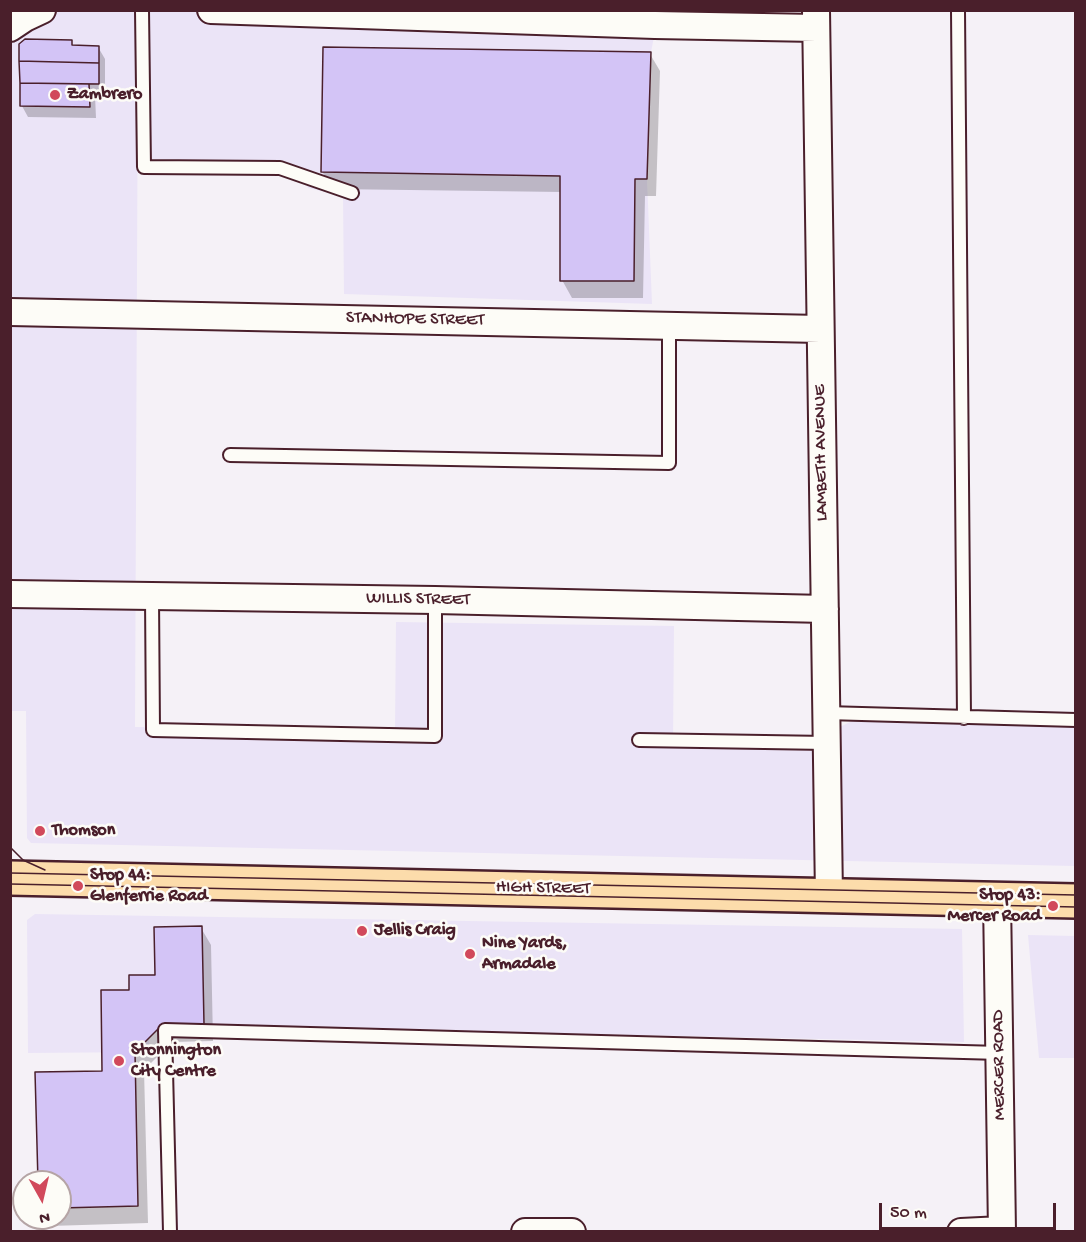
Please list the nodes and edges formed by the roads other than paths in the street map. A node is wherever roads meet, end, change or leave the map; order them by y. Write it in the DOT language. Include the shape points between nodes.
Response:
graph roads {
  1 [pos="42,10"];
  2 [pos="142,10"];
  3 [pos="211,10"];
  4 [pos="958,10"];
  5 [pos="816,19"];
  6 [pos="10,28"];
  7 [pos="352,193"];
  8 [pos="10,312"];
  9 [pos="669,325"];
  10 [pos="820,329"];
  11 [pos="230,455"];
  12 [pos="10,594"];
  13 [pos="152,597"];
  14 [pos="435,600"];
  15 [pos="825,609"];
  16 [pos="826,713"];
  17 [pos="964,718"];
  18 [pos="1076,720"];
  19 [pos="639,740"];
  20 [pos="827,743"];
  21 [pos="10,879"];
  22 [pos="829,896"];
  23 [pos="997,899"];
  24 [pos="1076,901"];
  25 [pos="1000,1053"];
  26 [pos="539,1231"];
  27 [pos="1002,1231"];
  28 [pos="170,1232"];
  29 [pos="525,1232"];
  30 [pos="572,1232"];
  31 [pos="961,1232"];
  1 -- 6 [label="street"];
  2 -- 7 [label="lane" via="144,167 280,168"];
  3 -- 5 [label="street" via="643,24"];
  4 -- 17 [label="lane"];
  5 -- 10 [label="street, LAMBETH AVENUE"];
  8 -- 9 [label="street, STANHOPE STREET"];
  9 -- 10 [label="street, STANHOPE STREET"];
  9 -- 11 [label="lane" via="669,463"];
  10 -- 15 [label="street, LAMBETH AVENUE"];
  12 -- 13 [label="street, WILLIS STREET"];
  13 -- 14 [label="street, WILLIS STREET"];
  13 -- 14 [label="lane" via="153,730 435,736"];
  14 -- 15 [label="street, WILLIS STREET"];
  15 -- 16 [label="street, LAMBETH AVENUE"];
  16 -- 17 [label="lane"];
  16 -- 20 [label="street, LAMBETH AVENUE"];
  17 -- 18 [label="lane"];
  19 -- 20 [label="lane"];
  20 -- 22 [label="street, LAMBETH AVENUE"];
  21 -- 22 [label="main road, HIGH STREET"];
  22 -- 23 [label="main road, HIGH STREET"];
  23 -- 24 [label="main road, HIGH STREET"];
  23 -- 25 [label="street, MERCER ROAD"];
  25 -- 27 [label="street, MERCER ROAD"];
  25 -- 28 [label="lane" via="165,1030"];
  26 -- 29 [label="street"];
  26 -- 30 [label="street"];
  27 -- 31 [label="street"];
}
